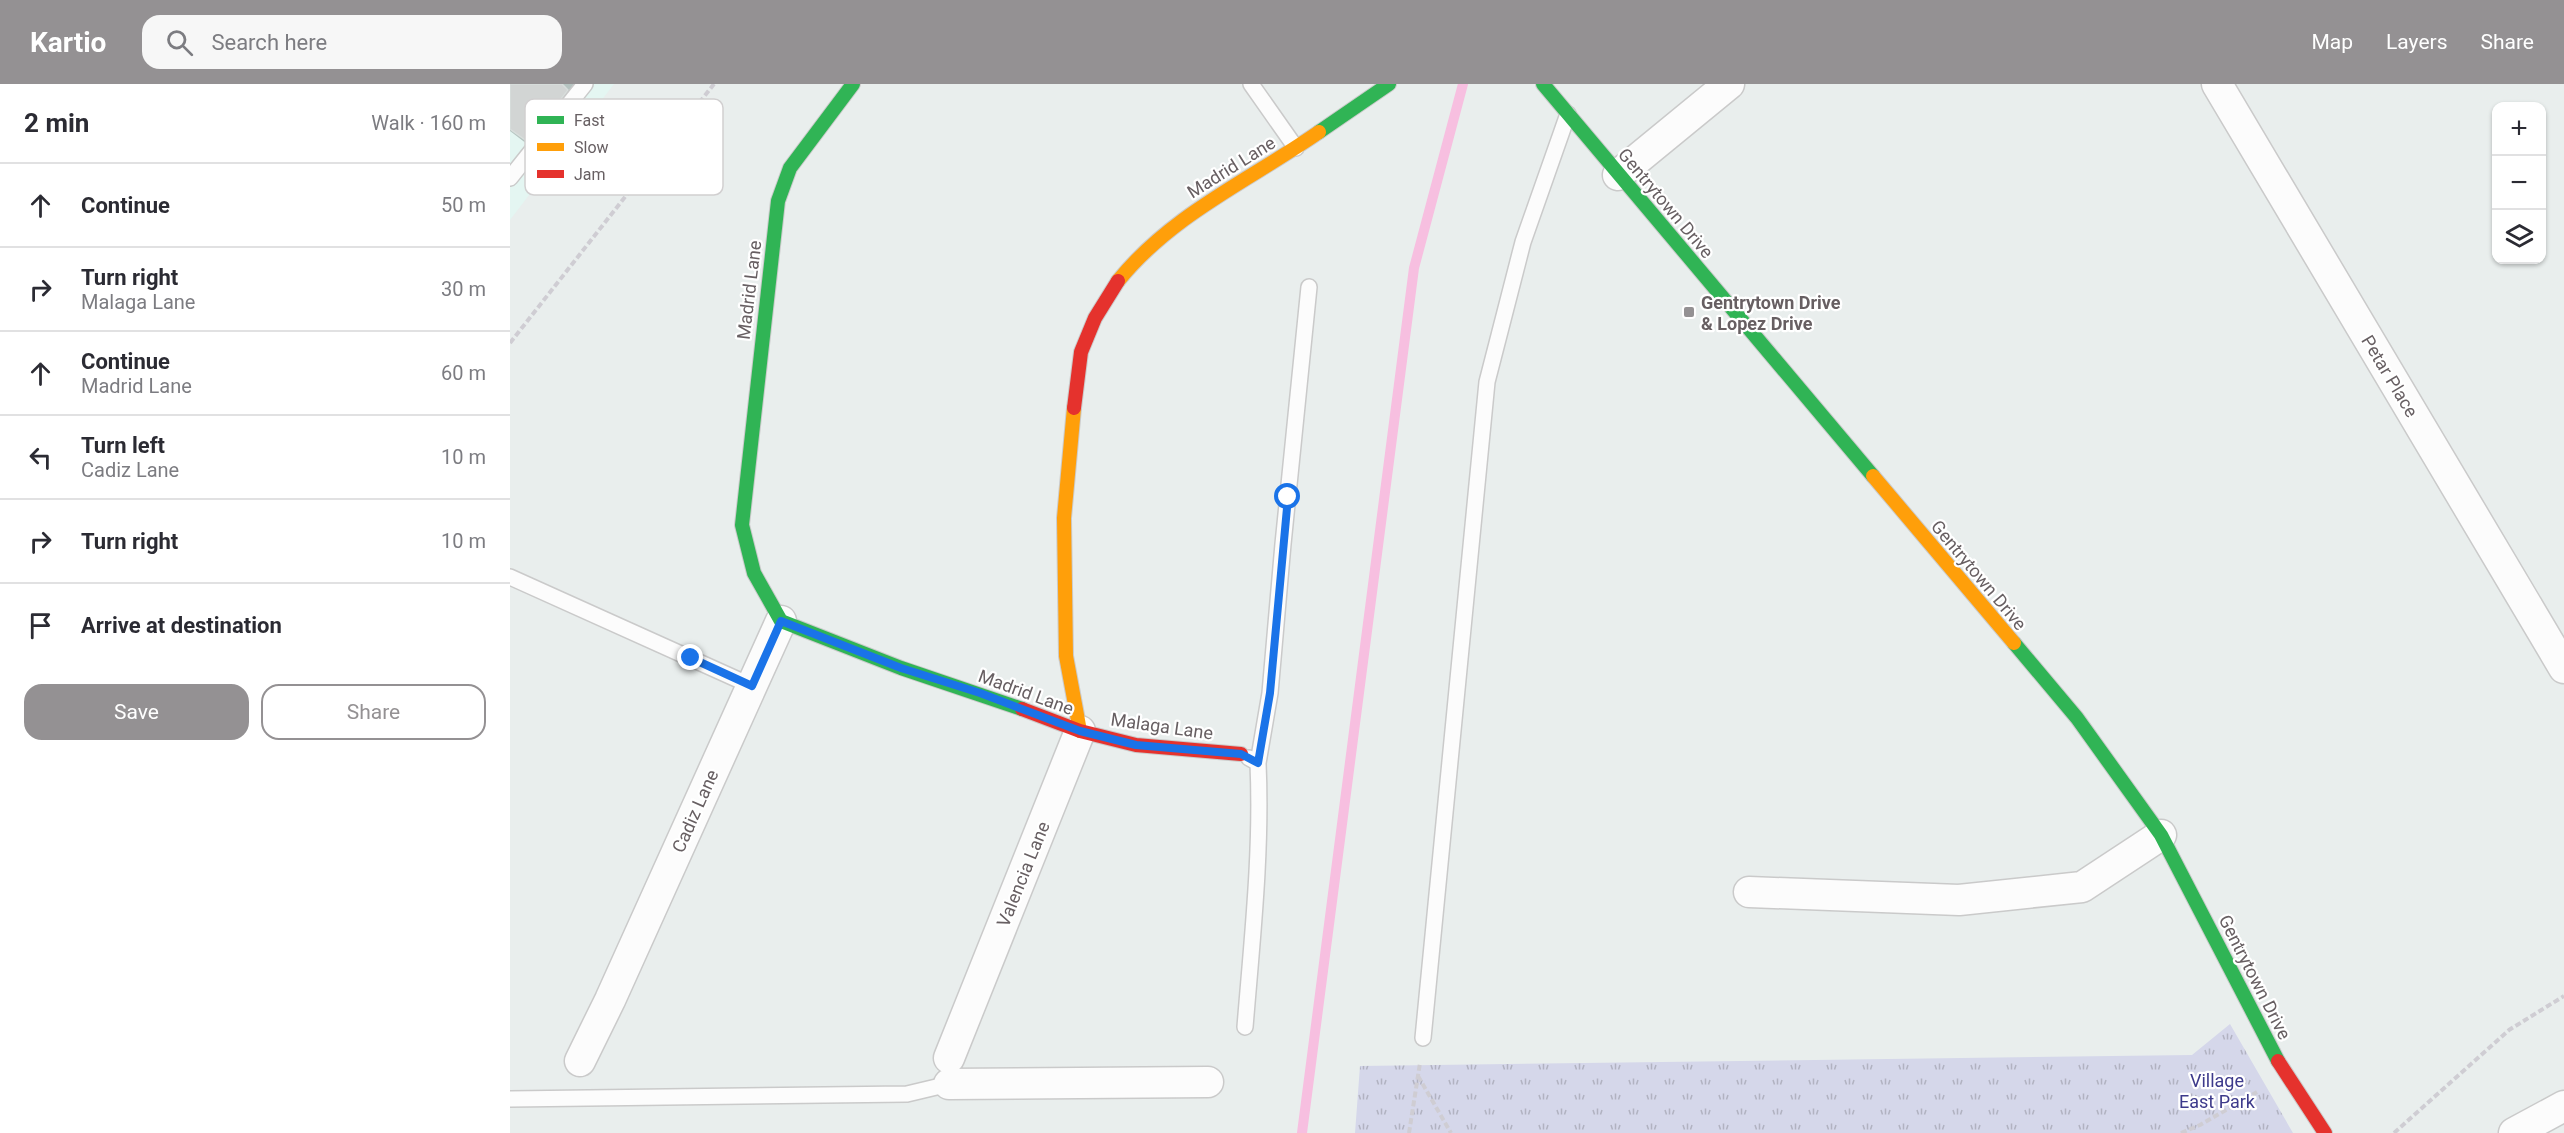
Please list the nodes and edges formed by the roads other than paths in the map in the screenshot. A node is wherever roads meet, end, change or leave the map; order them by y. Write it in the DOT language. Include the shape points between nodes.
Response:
graph roads {
  1 [pos="585,84"];
  2 [pos="854,84"];
  3 [pos="1251,84"];
  4 [pos="1389,84"];
  5 [pos="1543,84"];
  6 [pos="1729,84"];
  7 [pos="2217,84"];
  8 [pos="573,99"];
  9 [pos="1568,114"];
  10 [pos="1296,148"];
  11 [pos="525,159"];
  12 [pos="1618,175"];
  13 [pos="510,178"];
  14 [pos="1309,287"];
  15 [pos="510,577"];
  16 [pos="781,621"];
  17 [pos="2564,668"];
  18 [pos="752,686"];
  19 [pos="1080,731"];
  20 [pos="1241,754"];
  21 [pos="1258,763"];
  22 [pos="2161,835"];
  23 [pos="1749,892"];
  24 [pos="1245,1028"];
  25 [pos="1423,1038"];
  26 [pos="580,1061"];
  27 [pos="949,1071"];
  28 [pos="1208,1082"];
  29 [pos="510,1099"];
  30 [pos="2564,1106"];
  31 [pos="2325,1133"];
  32 [pos="2514,1133"];
  1 -- 8 [label="lane"];
  2 -- 16 [label="street, Madrid Lane" via="790,168 778,201 742,525 754,573"];
  3 -- 10 [label="lane"];
  4 -- 10 [label="street, Madrid Lane"];
  5 -- 9 [label="street, Gentrytown Drive"];
  6 -- 12 [label="street"];
  7 -- 17 [label="street, Petar Place"];
  9 -- 12 [label="street, Gentrytown Drive"];
  9 -- 25 [label="lane" via="1523,242 1487,382"];
  10 -- 19 [label="street, Madrid Lane" via="1195,209 1141,254 1095,318 1081,352 1064,518 1066,656"];
  11 -- 13 [label="lane"];
  12 -- 22 [label="street, Gentrytown Drive" via="2077,718"];
  14 -- 21 [label="lane" via="1270,693"];
  15 -- 18 [label="lane"];
  16 -- 18 [label="street, Cadiz Lane"];
  16 -- 19 [label="street, Madrid Lane"];
  18 -- 26 [label="street, Cadiz Lane"];
  19 -- 20 [label="street, Malaga Lane" via="1136,745"];
  19 -- 27 [label="street, Valencia Lane" via="966,1017"];
  20 -- 21 [label="lane"];
  21 -- 24 [label="lane" via="1256,892"];
  22 -- 23 [label="street" via="2082,887 1959,900"];
  22 -- 31 [label="street, Gentrytown Drive" via="2288,1074"];
  27 -- 28 [label="street"];
  27 -- 29 [label="lane" via="907,1094"];
  30 -- 32 [label="street"];
}
